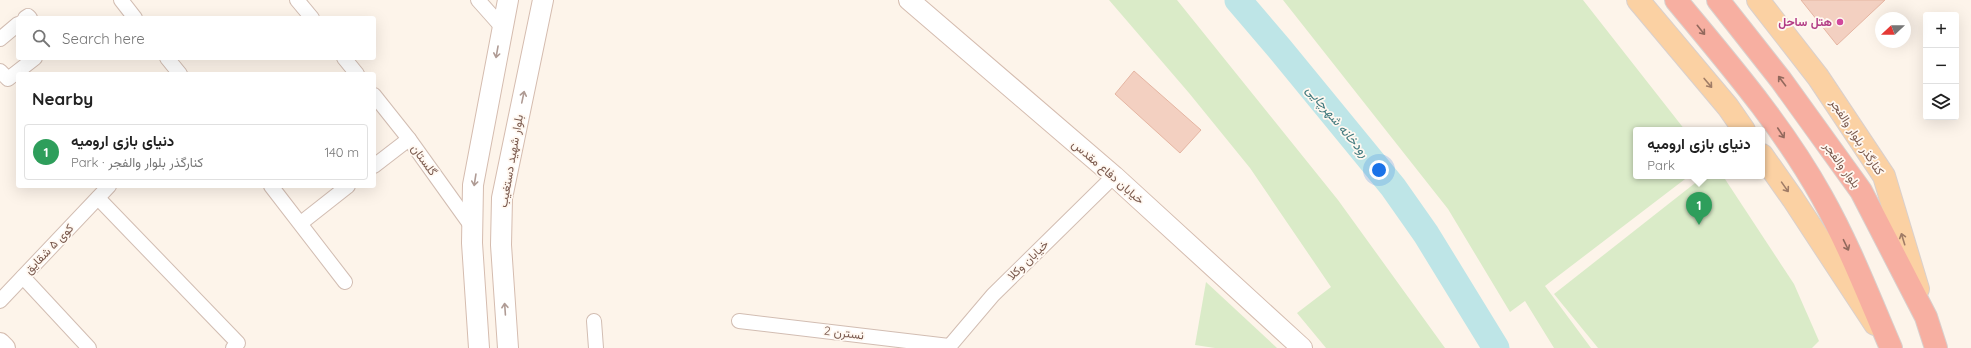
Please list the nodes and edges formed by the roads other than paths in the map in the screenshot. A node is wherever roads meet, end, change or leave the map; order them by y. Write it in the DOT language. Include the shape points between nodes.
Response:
graph roads {
  1 [pos="121,0"];
  2 [pos="297,0"];
  3 [pos="478,0"];
  4 [pos="508,0"];
  5 [pos="543,0"];
  6 [pos="910,0"];
  7 [pos="1638,0"];
  8 [pos="1676,0"];
  9 [pos="1718,0"];
  10 [pos="1758,0"];
  11 [pos="133,16"];
  12 [pos="310,16"];
  13 [pos="16,26"];
  14 [pos="502,27"];
  15 [pos="0,39"];
  16 [pos="32,60"];
  17 [pos="170,60"];
  18 [pos="346,60"];
  19 [pos="0,71"];
  20 [pos="17,72"];
  21 [pos="178,72"];
  22 [pos="355,72"];
  23 [pos="16,73"];
  24 [pos="376,98"];
  25 [pos="1742,127"];
  26 [pos="409,139"];
  27 [pos="1765,159"];
  28 [pos="376,164"];
  29 [pos="1114,176"];
  30 [pos="107,188"];
  31 [pos="273,188"];
  32 [pos="345,188"];
  33 [pos="98,198"];
  34 [pos="301,223"];
  35 [pos="472,227"];
  36 [pos="23,277"];
  37 [pos="345,282"];
  38 [pos="0,301"];
  39 [pos="1926,317"];
  40 [pos="594,321"];
  41 [pos="739,321"];
  42 [pos="0,343"];
  43 [pos="235,345"];
  44 [pos="948,347"];
  45 [pos="5,348"];
  46 [pos="89,348"];
  47 [pos="478,348"];
  48 [pos="508,348"];
  49 [pos="596,348"];
  50 [pos="1302,348"];
  51 [pos="1891,348"];
  52 [pos="1936,348"];
  1 -- 11 [label="street"];
  2 -- 12 [label="street"];
  3 -- 14 [label="street"];
  4 -- 14 [label="main road"];
  48 -- 5 [label="main road, بلوار شهید دستغیب, one-way" via="501,245 502,198"];
  6 -- 29 [label="main road, خیابان دفاع مقدس"];
  7 -- 25 [label="main road, one-way"];
  8 -- 51 [label="highway, one-way" via="1767,111 1822,196"];
  39 -- 9 [label="highway, بلوار والفجر, one-way" via="1861,191 1781,80"];
  39 -- 10 [label="main road, کنارگذر بلوار والفجر, one-way" via="1884,176 1818,77"];
  13 -- 15 [label="street"];
  14 -- 35 [label="main road, one-way" via="474,185"];
  16 -- 20 [label="street"];
  17 -- 21 [label="street"];
  18 -- 22 [label="street"];
  19 -- 23 [label="street" via="8,79"];
  24 -- 26 [label="street, گلستان"];
  26 -- 28 [label="street"];
  26 -- 35 [label="street, گلستان"];
  27 -- 51 [label="main road, one-way"];
  29 -- 44 [label="street, خیابان وکلا" via="993,295"];
  29 -- 50 [label="main road, خیابان دفاع مقدس"];
  30 -- 33 [label="street, کوی ۵ شقایق"];
  31 -- 34 [label="street"];
  32 -- 34 [label="street"];
  33 -- 36 [label="street, کوی ۵ شقایق"];
  33 -- 43 [label="street"];
  34 -- 37 [label="street"];
  35 -- 47 [label="main road"];
  36 -- 38 [label="street, کوی ۵ شقایق"];
  36 -- 46 [label="street"];
  39 -- 52 [label="highway, بلوار والفجر"];
  40 -- 49 [label="street"];
  41 -- 44 [label="street, نسترن 2"];
  42 -- 45 [label="main road"];
}
